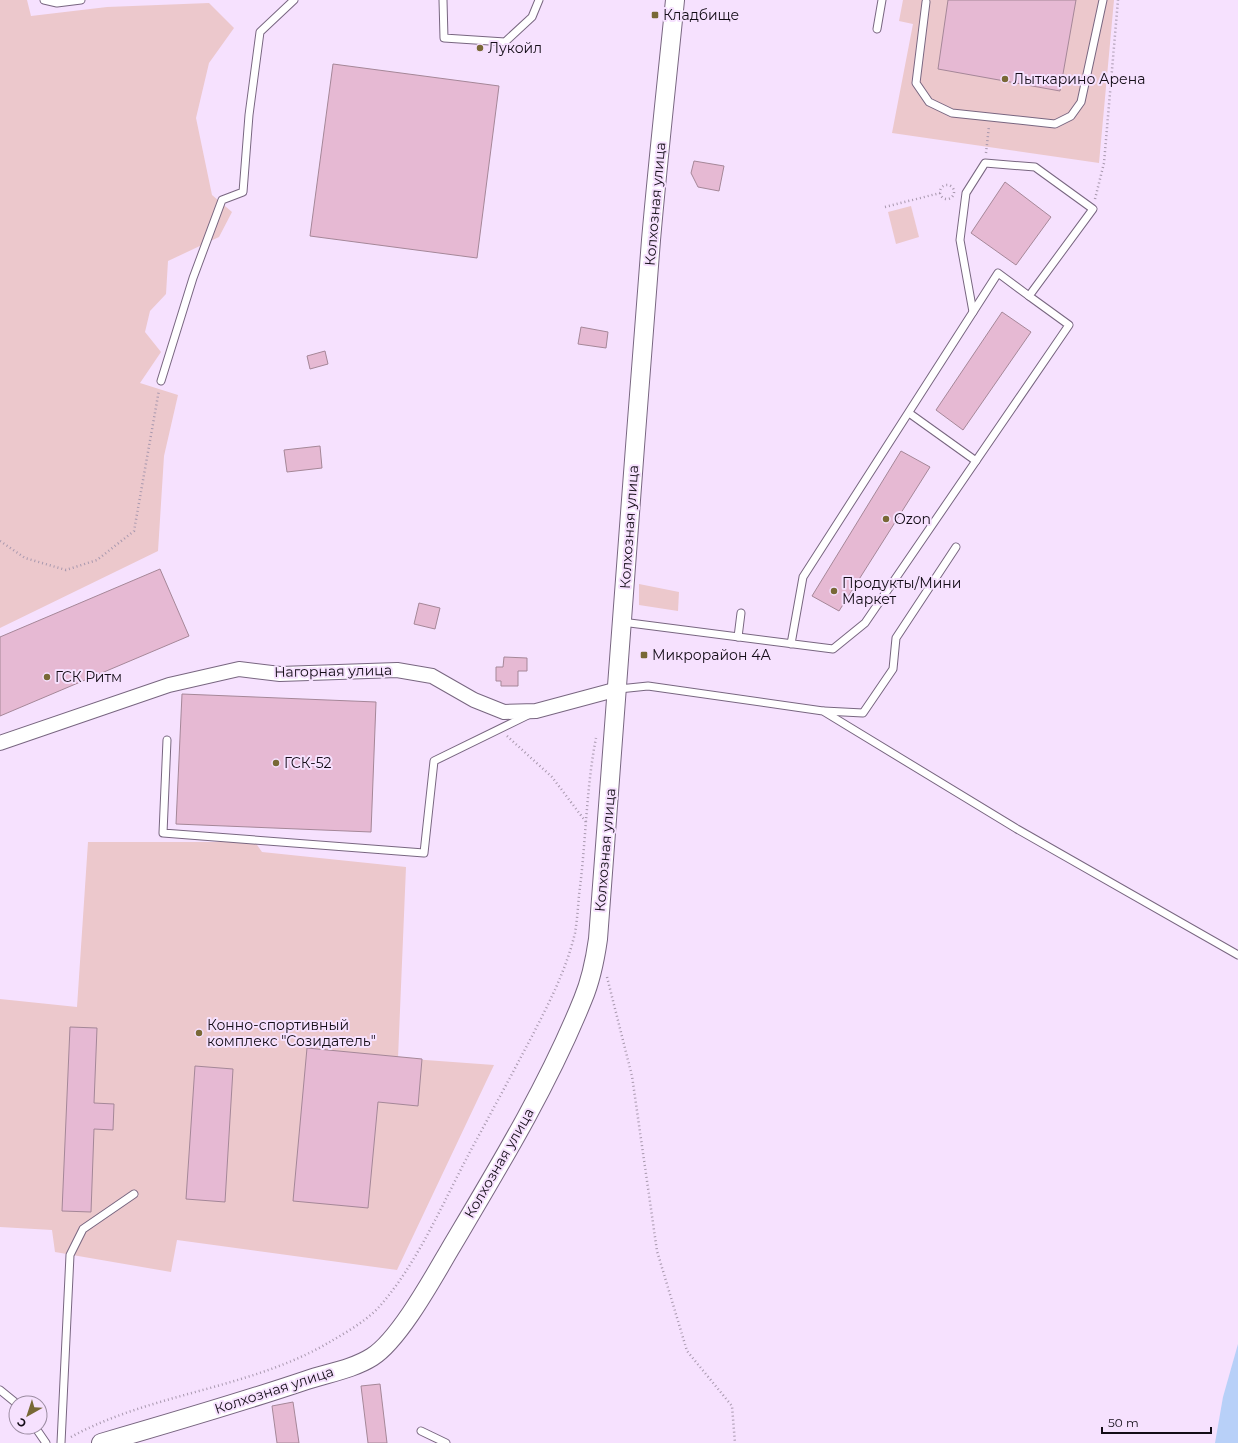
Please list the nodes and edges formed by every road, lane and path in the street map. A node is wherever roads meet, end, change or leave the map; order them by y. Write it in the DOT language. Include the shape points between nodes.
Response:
graph roads {
  1 [pos="44,0"];
  2 [pos="81,0"];
  3 [pos="294,0"];
  4 [pos="443,0"];
  5 [pos="539,0"];
  6 [pos="675,0"];
  7 [pos="882,0"];
  8 [pos="1103,0"];
  9 [pos="1118,0"];
  10 [pos="925,1"];
  11 [pos="877,29"];
  12 [pos="990,117"];
  13 [pos="987,146"];
  14 [pos="940,193"];
  15 [pos="885,208"];
  16 [pos="1093,209"];
  17 [pos="1029,296"];
  18 [pos="973,312"];
  19 [pos="160,381"];
  20 [pos="909,413"];
  21 [pos="976,461"];
  22 [pos="0,541"];
  23 [pos="956,547"];
  24 [pos="741,613"];
  25 [pos="621,622"];
  26 [pos="738,637"];
  27 [pos="791,644"];
  28 [pos="618,689"];
  29 [pos="536,711"];
  30 [pos="823,711"];
  31 [pos="500,728"];
  32 [pos="597,736"];
  33 [pos="167,740"];
  34 [pos="0,743"];
  35 [pos="586,822"];
  36 [pos="1238,955"];
  37 [pos="605,970"];
  38 [pos="134,1194"];
  39 [pos="0,1390"];
  40 [pos="8,1396"];
  41 [pos="421,1432"];
  42 [pos="61,1443"];
  43 [pos="101,1443"];
  44 [pos="446,1443"];
  45 [pos="735,1443"];
  1 -- 2 [label="lane" via="57,3"];
  3 -- 19 [label="lane" via="260,32 249,115 243,192 222,200 193,278"];
  4 -- 5 [label="lane" via="444,38 505,42 532,17"];
  6 -- 25 [label="street, Колхозная улица" via="651,239"];
  7 -- 11 [label="lane"];
  8 -- 12 [label="lane" via="1081,102 1071,116 1055,124"];
  9 -- 16 [label="path" via="1104,163"];
  10 -- 12 [label="lane" via="916,83 929,102 952,112"];
  12 -- 13 [label="path"];
  14 -- 14 [label="path" via="942,197 949,198 953,190 946,185"];
  14 -- 15 [label="path"];
  16 -- 17 [label="lane"];
  16 -- 18 [label="lane" via="1035,167 985,163 966,193 960,240"];
  17 -- 18 [label="lane" via="998,274"];
  17 -- 21 [label="lane" via="1069,325"];
  18 -- 20 [label="lane"];
  19 -- 22 [label="path" via="134,531 97,560 66,570 25,558"];
  20 -- 21 [label="lane"];
  20 -- 27 [label="lane" via="803,577"];
  21 -- 27 [label="lane" via="865,623 833,649"];
  23 -- 30 [label="lane" via="896,638 893,669 863,713"];
  24 -- 26 [label="lane"];
  25 -- 26 [label="lane"];
  25 -- 28 [label="street, Колхозная улица"];
  26 -- 27 [label="lane"];
  28 -- 29 [label="street, Нагорная улица"];
  28 -- 30 [label="lane" via="648,686"];
  28 -- 43 [label="street, Колхозная улица" via="598,940 584,997 533,1104 430,1283 382,1350 359,1364"];
  29 -- 31 [label="lane"];
  29 -- 34 [label="street, Нагорная улица" via="504,712 474,700 432,676 397,670 280,674 239,669 169,685"];
  30 -- 36 [label="lane" via="1017,829"];
  31 -- 33 [label="lane" via="434,761 424,853 163,833"];
  31 -- 35 [label="path" via="552,777"];
  32 -- 35 [label="path"];
  35 -- 42 [label="path" via="575,931 559,982 415,1255 377,1309 352,1328 302,1357 110,1419"];
  37 -- 45 [label="path" via="632,1076 657,1251 687,1351 732,1406"];
  38 -- 42 [label="lane" via="83,1229 70,1255"];
  39 -- 40 [label="lane"];
  41 -- 44 [label="lane"];
}
